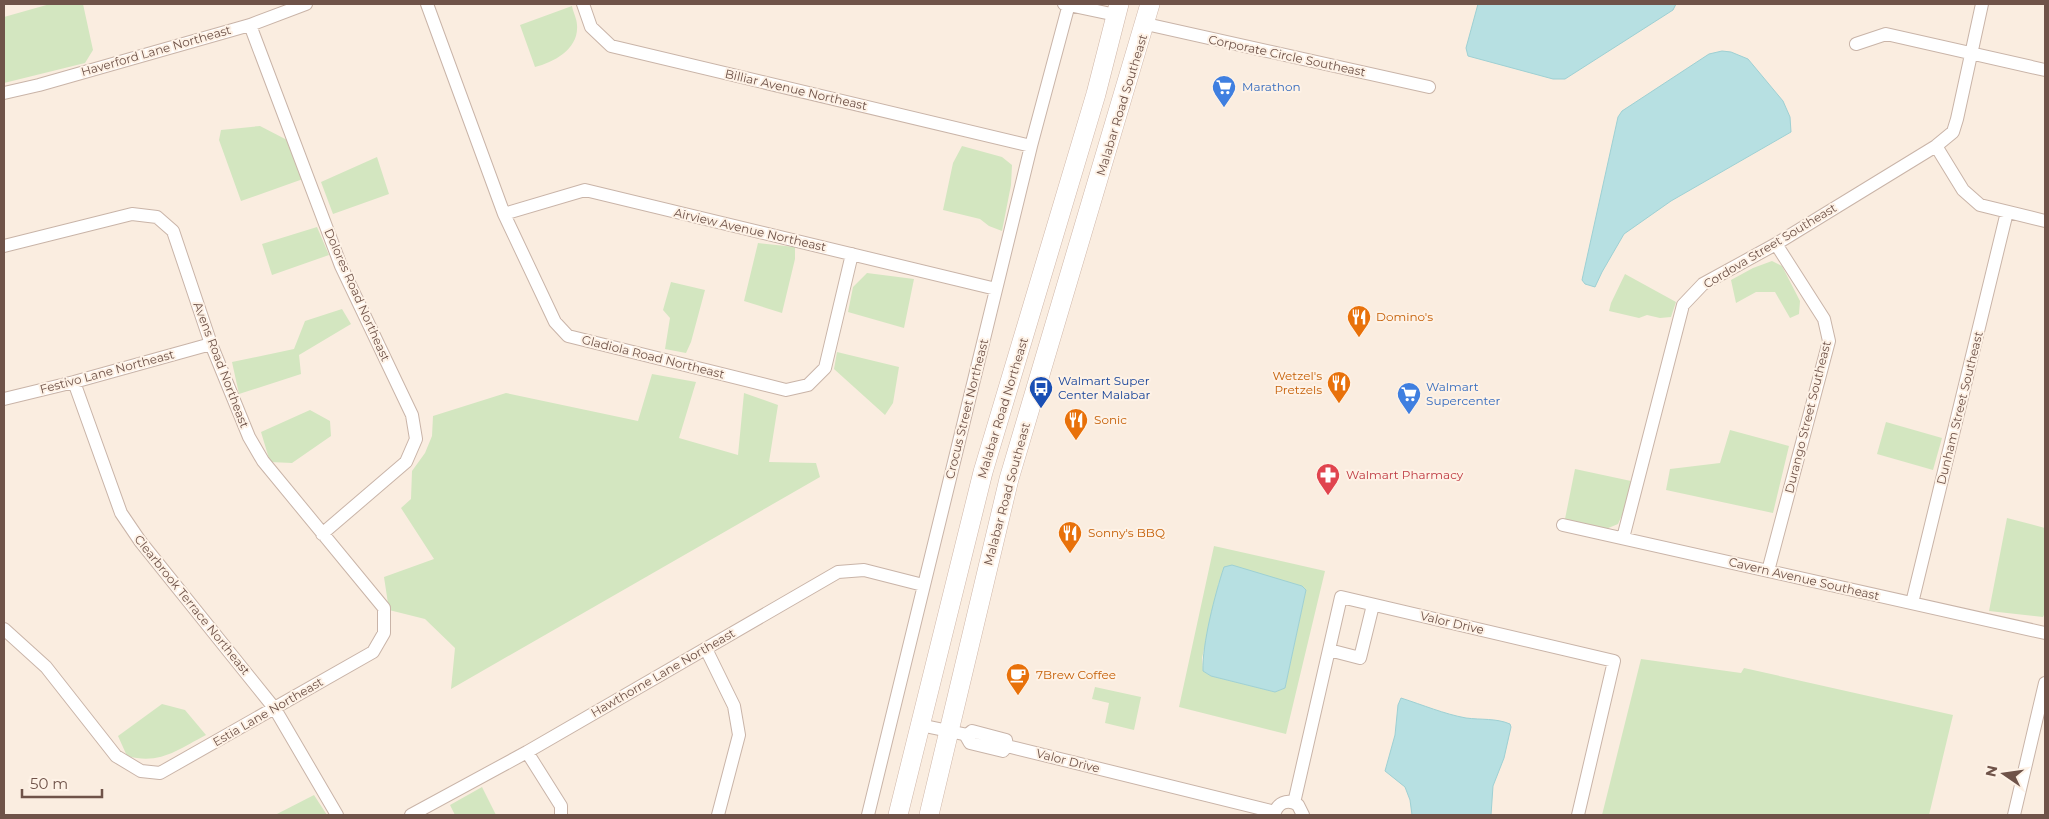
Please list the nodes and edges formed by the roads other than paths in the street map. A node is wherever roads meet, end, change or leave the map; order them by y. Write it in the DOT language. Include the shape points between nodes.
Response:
graph roads {
  1 [pos="306,4"];
  2 [pos="426,4"];
  3 [pos="583,4"];
  4 [pos="1067,4"];
  5 [pos="1150,4"];
  6 [pos="1982,4"];
  7 [pos="1118,10"];
  8 [pos="1146,24"];
  9 [pos="250,25"];
  10 [pos="1856,44"];
  11 [pos="1971,53"];
  12 [pos="2045,70"];
  13 [pos="1100,81"];
  14 [pos="1429,87"];
  15 [pos="4,93"];
  16 [pos="1115,128"];
  17 [pos="1031,146"];
  18 [pos="1936,146"];
  19 [pos="2007,212"];
  20 [pos="504,214"];
  21 [pos="2045,221"];
  22 [pos="1776,244"];
  23 [pos="4,246"];
  24 [pos="852,254"];
  25 [pos="996,289"];
  26 [pos="211,344"];
  27 [pos="74,382"];
  28 [pos="4,399"];
  29 [pos="1563,525"];
  30 [pos="322,534"];
  31 [pos="1623,538"];
  32 [pos="1768,571"];
  33 [pos="923,585"];
  34 [pos="1912,603"];
  35 [pos="1373,605"];
  36 [pos="4,629"];
  37 [pos="384,633"];
  38 [pos="2045,633"];
  39 [pos="706,649"];
  40 [pos="1329,650"];
  41 [pos="2045,683"];
  42 [pos="275,708"];
  43 [pos="920,724"];
  44 [pos="957,734"];
  45 [pos="527,752"];
  46 [pos="1294,803"];
  47 [pos="1274,814"];
  48 [pos="337,815"];
  49 [pos="411,815"];
  50 [pos="561,815"];
  51 [pos="718,815"];
  52 [pos="868,815"];
  53 [pos="898,815"];
  54 [pos="929,815"];
  55 [pos="1303,815"];
  56 [pos="1578,815"];
  57 [pos="2014,815"];
  1 -- 9 [label="street, Haverford Lane Northeast"];
  2 -- 20 [label="street, Gladiola Road Northeast"];
  3 -- 17 [label="street, Billiar Avenue Northeast" via="591,27 611,46"];
  4 -- 7 [label="street"];
  4 -- 17 [label="street, Crocus Street Northeast"];
  5 -- 8 [label="main road, Malabar Road Southeast"];
  6 -- 11 [label="street, Cordova Street Southeast"];
  7 -- 13 [label="main road, Malabar Road Northeast"];
  8 -- 14 [label="street, Corporate Circle Southeast"];
  8 -- 16 [label="main road, Malabar Road Southeast"];
  9 -- 15 [label="street, Haverford Lane Northeast"];
  9 -- 30 [label="street, Dolores Road Northeast" via="342,266 412,415 416,438 406,462"];
  10 -- 11 [label="street" via="1886,34"];
  11 -- 12 [label="street"];
  11 -- 18 [label="street, Cordova Street Southeast" via="1953,132"];
  13 -- 16 [label="main road"];
  13 -- 43 [label="main road, Malabar Road Northeast" via="983,472"];
  16 -- 44 [label="main road, Malabar Road Southeast" via="1009,479"];
  17 -- 25 [label="street, Crocus Street Northeast"];
  18 -- 19 [label="street" via="1963,190 1980,205"];
  18 -- 22 [label="street, Cordova Street Southeast"];
  19 -- 21 [label="street"];
  19 -- 34 [label="street, Dunham Street Southeast"];
  20 -- 24 [label="street, Airview Avenue Northeast" via="585,190"];
  20 -- 24 [label="street, Gladiola Road Northeast" via="555,322 568,336 786,390 808,385 825,368"];
  22 -- 31 [label="street, Cordova Street Southeast" via="1703,284 1683,305"];
  22 -- 32 [label="street, Durango Street Southeast" via="1824,318 1829,340"];
  23 -- 26 [label="street, Avens Road Northeast" via="132,214 157,217 173,231"];
  24 -- 25 [label="street, Airview Avenue Northeast"];
  25 -- 33 [label="street, Crocus Street Northeast"];
  26 -- 27 [label="street, Festivo Lane Northeast"];
  26 -- 30 [label="street, Avens Road Northeast" via="258,453"];
  27 -- 28 [label="street, Festivo Lane Northeast"];
  27 -- 42 [label="street, Clearbrook Terrace Northeast" via="121,513"];
  29 -- 31 [label="street, Cavern Avenue Southeast"];
  30 -- 37 [label="street, Avens Road Northeast" via="384,608"];
  31 -- 32 [label="street, Cavern Avenue Southeast"];
  32 -- 34 [label="street, Cavern Avenue Southeast"];
  33 -- 39 [label="street, Hawthorne Lane Northeast" via="864,570 838,572"];
  33 -- 52 [label="street, Crocus Street Northeast"];
  34 -- 38 [label="street, Cavern Avenue Southeast"];
  35 -- 40 [label="street, Valor Drive" via="1341,598"];
  35 -- 40 [label="street" via="1360,658"];
  35 -- 56 [label="street, Valor Drive" via="1614,661"];
  36 -- 42 [label="street, Estia Lane Northeast" via="46,667 116,756 141,771 160,773"];
  37 -- 42 [label="street, Estia Lane Northeast" via="373,652"];
  39 -- 45 [label="street, Hawthorne Lane Northeast"];
  39 -- 51 [label="street" via="734,706 739,735"];
  40 -- 46 [label="street, Valor Drive"];
  41 -- 57 [label="street"];
  42 -- 48 [label="street, Clearbrook Terrace Northeast"];
  43 -- 44 [label="street, Valor Drive"];
  43 -- 53 [label="main road, Malabar Road Northeast"];
  44 -- 47 [label="street, Valor Drive" via="972,731 1006,740 1007,746"];
  44 -- 54 [label="main road, Malabar Road Southeast"];
  45 -- 49 [label="street, Hawthorne Lane Northeast"];
  45 -- 50 [label="street" via="561,806"];
  46 -- 47 [label="street, Valor Drive" via="1285,802"];
  46 -- 55 [label="street" via="1301,808"];
}
